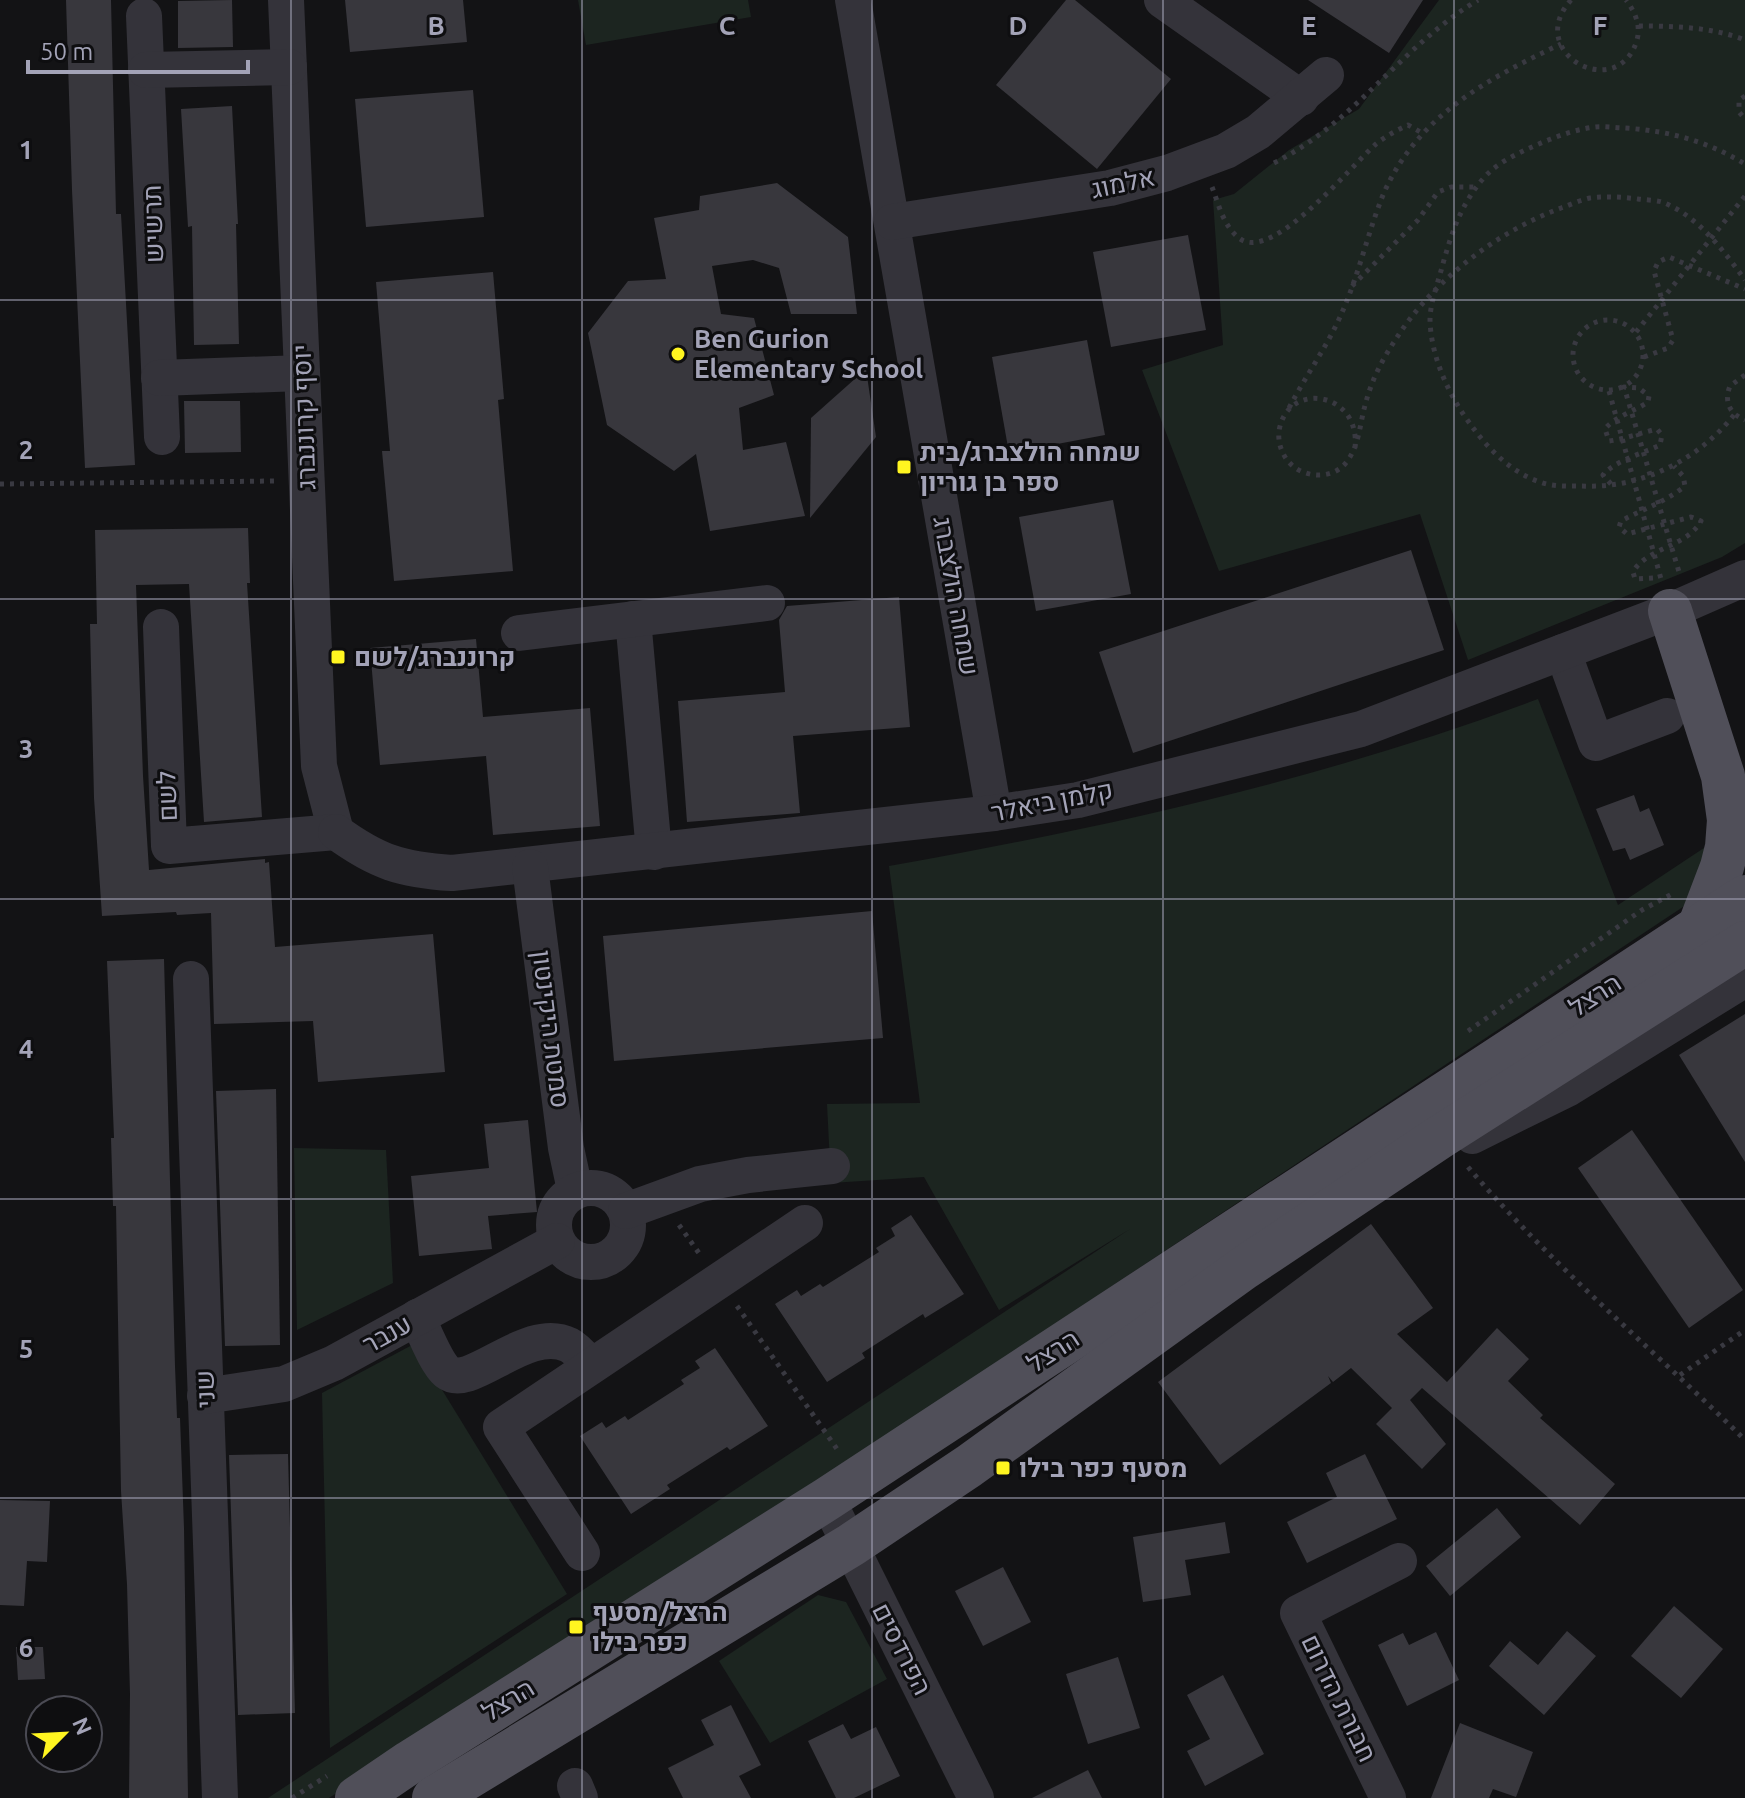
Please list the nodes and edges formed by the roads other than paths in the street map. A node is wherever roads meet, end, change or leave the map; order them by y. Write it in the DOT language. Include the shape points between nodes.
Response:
graph roads {
  1 [pos="286,0"];
  2 [pos="853,0"];
  3 [pos="1162,0"];
  4 [pos="144,16"];
  5 [pos="289,67"];
  6 [pos="146,70"];
  7 [pos="892,222"];
  8 [pos="302,373"];
  9 [pos="159,378"];
  10 [pos="162,437"];
  11 [pos="1745,578"];
  12 [pos="1680,588"];
  13 [pos="767,603"];
  14 [pos="633,619"];
  15 [pos="161,627"];
  16 [pos="519,633"];
  17 [pos="1563,652"];
  18 [pos="1667,716"];
  19 [pos="1738,778"];
  20 [pos="994,813"];
  21 [pos="336,832"];
  22 [pos="654,852"];
  23 [pos="530,867"];
  24 [pos="1745,897"];
  25 [pos="1698,930"];
  26 [pos="1745,943"];
  27 [pos="191,979"];
  28 [pos="1745,979"];
  29 [pos="1433,1149"];
  30 [pos="832,1166"];
  31 [pos="575,1190"];
  32 [pos="626,1211"];
  33 [pos="805,1223"];
  34 [pos="557,1241"];
  35 [pos="417,1317"];
  36 [pos="591,1366"];
  37 [pos="205,1396"];
  38 [pos="827,1499"];
  39 [pos="851,1545"];
  40 [pos="582,1553"];
  41 [pos="1399,1561"];
  42 [pos="220,1798"];
  43 [pos="357,1798"];
  44 [pos="434,1798"];
  45 [pos="976,1798"];
  46 [pos="1388,1798"];
  1 -- 5 [label="street, יוסף קרוננברג"];
  2 -- 7 [label="street, שמחה הולצברג"];
  3 -- 7 [label="street, אלמוג" via="1313,86 1226,151 1208,177 1167,173 1110,188"];
  4 -- 6 [label="street, תרשיש"];
  5 -- 6 [label="street"];
  5 -- 8 [label="street, יוסף קרוננברג"];
  6 -- 9 [label="street, תרשיש"];
  7 -- 20 [label="street, שמחה הולצברג"];
  8 -- 9 [label="street"];
  8 -- 21 [label="street, יוסף קרוננברג" via="319,766"];
  9 -- 10 [label="street, תרשיש"];
  11 -- 12 [label="street, קלמן ביאלר"];
  12 -- 17 [label="street, קלמן ביאלר"];
  12 -- 19 [label="main road"];
  13 -- 14 [label="street"];
  14 -- 16 [label="street"];
  14 -- 22 [label="street"];
  15 -- 21 [label="street, לשם" via="169,846"];
  17 -- 18 [label="street" via="1596,743"];
  17 -- 20 [label="street, קלמן ביאלר" via="1361,729 1078,800"];
  19 -- 25 [label="main road" via="1727,847"];
  20 -- 22 [label="street, קלמן ביאלר"];
  21 -- 23 [label="street, קלמן ביאלר" via="364,853 405,868 452,873"];
  22 -- 23 [label="street, קלמן ביאלר"];
  23 -- 31 [label="street, סמטת היקינטון"];
  24 -- 25 [label="main road, הרצל"];
  25 -- 38 [label="main road, הרצל"];
  26 -- 29 [label="main road, הרצל"];
  27 -- 37 [label="street, שני"];
  28 -- 29 [label="street" via="1569,1088 1493,1127"];
  29 -- 39 [label="main road, הרצל" via="1200,1298"];
  30 -- 32 [label="street" via="700,1184"];
  31 -- 32 [label="street" via="599,1188"];
  31 -- 34 [label="street" via="558,1206"];
  32 -- 34 [label="street" via="626,1236 612,1256 578,1260"];
  33 -- 36 [label="street"];
  34 -- 35 [label="street, ענבר"];
  35 -- 36 [label="street" via="452,1375 470,1373 523,1345 546,1340 572,1346"];
  35 -- 37 [label="street, ענבר" via="284,1384"];
  36 -- 40 [label="street" via="501,1427"];
  37 -- 42 [label="street, שני"];
  38 -- 39 [label="street, הפרדסים"];
  38 -- 43 [label="main road, הרצל"];
  39 -- 44 [label="main road, הרצל"];
  39 -- 45 [label="street, הפרדסים"];
  41 -- 46 [label="street, חבורת הדרום" via="1298,1613"];
}
